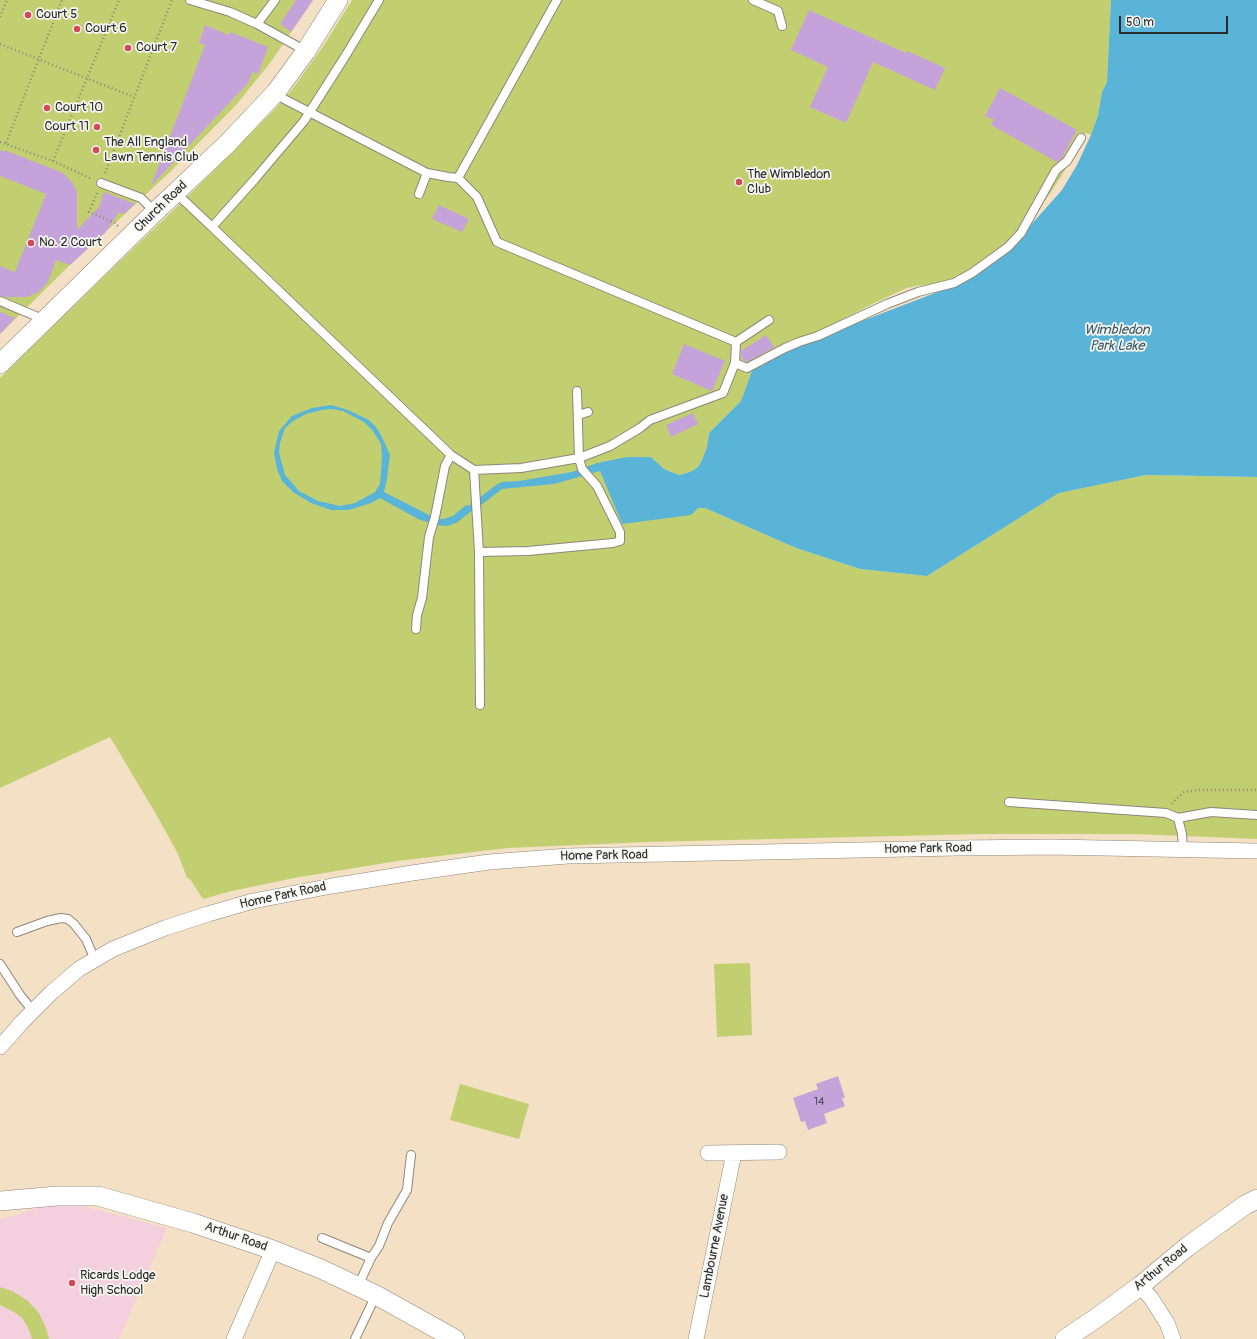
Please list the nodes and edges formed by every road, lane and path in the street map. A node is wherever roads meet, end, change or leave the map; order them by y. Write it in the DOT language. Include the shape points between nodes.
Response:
graph roads {
  1 [pos="7,0"];
  2 [pos="62,0"];
  3 [pos="119,0"];
  4 [pos="172,0"];
  5 [pos="190,0"];
  6 [pos="275,0"];
  7 [pos="338,0"];
  8 [pos="380,0"];
  9 [pos="556,0"];
  10 [pos="753,0"];
  11 [pos="0,17"];
  12 [pos="258,24"];
  13 [pos="782,26"];
  14 [pos="0,44"];
  15 [pos="306,51"];
  16 [pos="38,60"];
  17 [pos="87,79"];
  18 [pos="276,92"];
  19 [pos="134,98"];
  20 [pos="309,112"];
  21 [pos="1081,138"];
  22 [pos="0,142"];
  23 [pos="6,143"];
  24 [pos="53,161"];
  25 [pos="427,173"];
  26 [pos="458,178"];
  27 [pos="101,183"];
  28 [pos="176,192"];
  29 [pos="420,194"];
  30 [pos="155,212"];
  31 [pos="115,223"];
  32 [pos="212,227"];
  33 [pos="0,301"];
  34 [pos="45,320"];
  35 [pos="769,320"];
  36 [pos="736,342"];
  37 [pos="735,363"];
  38 [pos="0,364"];
  39 [pos="578,391"];
  40 [pos="588,412"];
  41 [pos="578,415"];
  42 [pos="451,455"];
  43 [pos="579,458"];
  44 [pos="474,470"];
  45 [pos="480,552"];
  46 [pos="416,629"];
  47 [pos="480,705"];
  48 [pos="1257,790"];
  49 [pos="1009,802"];
  50 [pos="1166,813"];
  51 [pos="1257,815"];
  52 [pos="1178,818"];
  53 [pos="1183,849"];
  54 [pos="1257,851"];
  55 [pos="18,932"];
  56 [pos="95,960"];
  57 [pos="0,964"];
  58 [pos="33,1011"];
  59 [pos="0,1047"];
  60 [pos="779,1152"];
  61 [pos="708,1153"];
  62 [pos="734,1153"];
  63 [pos="411,1155"];
  64 [pos="1257,1199"];
  65 [pos="0,1201"];
  66 [pos="322,1238"];
  67 [pos="273,1250"];
  68 [pos="371,1258"];
  69 [pos="358,1286"];
  70 [pos="1140,1286"];
  71 [pos="376,1296"];
  72 [pos="234,1339"];
  73 [pos="355,1339"];
  74 [pos="455,1339"];
  75 [pos="696,1339"];
  76 [pos="1065,1339"];
  77 [pos="1173,1339"];
  1 -- 11 [label="path"];
  2 -- 16 [label="path"];
  3 -- 17 [label="path"];
  4 -- 19 [label="path"];
  5 -- 12 [label="lane"];
  6 -- 12 [label="lane"];
  7 -- 15 [label="street, Church Road"];
  8 -- 20 [label="lane"];
  9 -- 26 [label="lane"];
  10 -- 13 [label="lane" via="778,12"];
  12 -- 15 [label="lane"];
  14 -- 16 [label="path"];
  15 -- 18 [label="street, Church Road"];
  16 -- 17 [label="path"];
  16 -- 23 [label="path"];
  17 -- 19 [label="path"];
  17 -- 24 [label="path"];
  18 -- 20 [label="lane"];
  18 -- 28 [label="street, Church Road" via="227,144"];
  19 -- 27 [label="path"];
  20 -- 25 [label="lane"];
  20 -- 32 [label="lane"];
  21 -- 37 [label="lane" via="1067,161 1056,170 1021,233 1008,247 972,273 954,282 887,304 818,336 785,348 747,368"];
  22 -- 23 [label="path"];
  23 -- 24 [label="path"];
  24 -- 27 [label="path"];
  25 -- 26 [label="lane"];
  25 -- 29 [label="lane"];
  26 -- 36 [label="lane" via="477,197 498,242"];
  27 -- 30 [label="lane" via="141,198"];
  27 -- 31 [label="path" via="89,212"];
  28 -- 30 [label="street, Church Road"];
  28 -- 32 [label="lane"];
  30 -- 34 [label="street, Church Road"];
  32 -- 42 [label="lane"];
  33 -- 34 [label="lane"];
  34 -- 38 [label="street, Church Road"];
  35 -- 36 [label="lane"];
  36 -- 37 [label="lane"];
  37 -- 43 [label="lane" via="723,393 650,420 610,446"];
  39 -- 41 [label="lane"];
  40 -- 41 [label="lane"];
  41 -- 43 [label="lane"];
  42 -- 44 [label="lane"];
  42 -- 46 [label="lane" via="445,466 429,537"];
  43 -- 44 [label="lane" via="521,468"];
  43 -- 45 [label="lane" via="582,469 597,486 620,532 620,541 528,552"];
  44 -- 45 [label="lane"];
  45 -- 47 [label="lane"];
  48 -- 50 [label="path" via="1184,792"];
  49 -- 50 [label="lane"];
  50 -- 52 [label="lane"];
  51 -- 52 [label="lane" via="1211,812"];
  52 -- 53 [label="lane"];
  53 -- 54 [label="street, Home Park Road"];
  53 -- 56 [label="street, Home Park Road" via="958,848 568,856 489,862 397,875 253,901 165,928 114,949"];
  55 -- 56 [label="lane" via="47,920 68,919 86,940"];
  56 -- 58 [label="street, Home Park Road" via="52,992"];
  57 -- 58 [label="lane"];
  58 -- 59 [label="street, Home Park Road"];
  60 -- 62 [label="street"];
  61 -- 62 [label="street"];
  62 -- 75 [label="street, Lambourne Avenue"];
  63 -- 68 [label="lane" via="407,1190"];
  64 -- 70 [label="street, Arthur Road" via="1187,1247"];
  65 -- 67 [label="street, Arthur Road" via="57,1196 98,1196 193,1223"];
  66 -- 68 [label="lane"];
  67 -- 69 [label="street, Arthur Road"];
  67 -- 72 [label="street"];
  68 -- 69 [label="lane"];
  69 -- 71 [label="street, Arthur Road"];
  70 -- 76 [label="street, Arthur Road"];
  70 -- 77 [label="street" via="1167,1323"];
  71 -- 73 [label="lane"];
  71 -- 74 [label="street, Arthur Road"];
}
